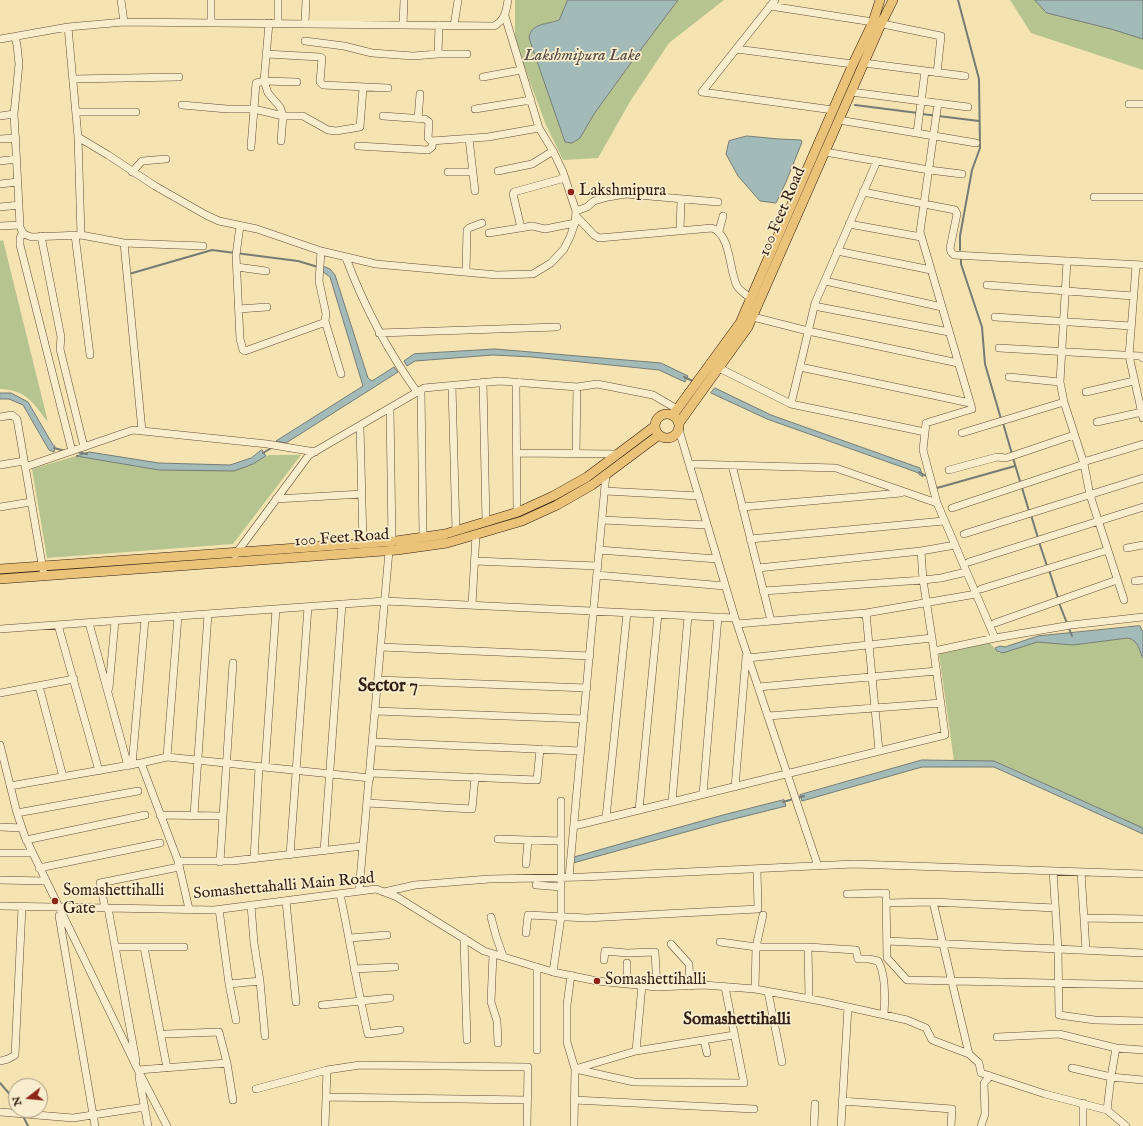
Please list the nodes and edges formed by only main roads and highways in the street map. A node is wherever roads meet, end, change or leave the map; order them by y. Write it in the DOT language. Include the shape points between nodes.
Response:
graph roads {
  1 [pos="880,0"];
  2 [pos="893,0"];
  3 [pos="877,23"];
  4 [pos="715,365"];
  5 [pos="675,412"];
  6 [pos="655,426"];
  7 [pos="679,426"];
  8 [pos="659,435"];
  9 [pos="0,569"];
  10 [pos="43,571"];
  11 [pos="0,579"];
  1 -- 3 [label="main road, 100 Feet Road"];
  2 -- 3 [label="main road, 100 Feet Road"];
  3 -- 4 [label="main road, 100 Feet Road" via="853,64 740,323"];
  3 -- 4 [label="main road, 100 Feet Road" via="852,92 753,317 748,327"];
  4 -- 5 [label="main road, 100 Feet Road"];
  4 -- 7 [label="main road, 100 Feet Road" via="701,393"];
  5 -- 6 [label="main road, 100 Feet Road" via="662,415 657,419"];
  5 -- 7 [label="main road"];
  6 -- 8 [label="main road"];
  6 -- 10 [label="main road, 100 Feet Road" via="587,477 553,496 517,512 456,531 392,541 237,552"];
  7 -- 8 [label="main road, 100 Feet Road" via="676,436 670,439"];
  8 -- 10 [label="main road, 100 Feet Road" via="592,485 557,505 522,521 447,543 389,551"];
  9 -- 10 [label="main road, 100 Feet Road"];
  10 -- 11 [label="main road, 100 Feet Road"];
}
